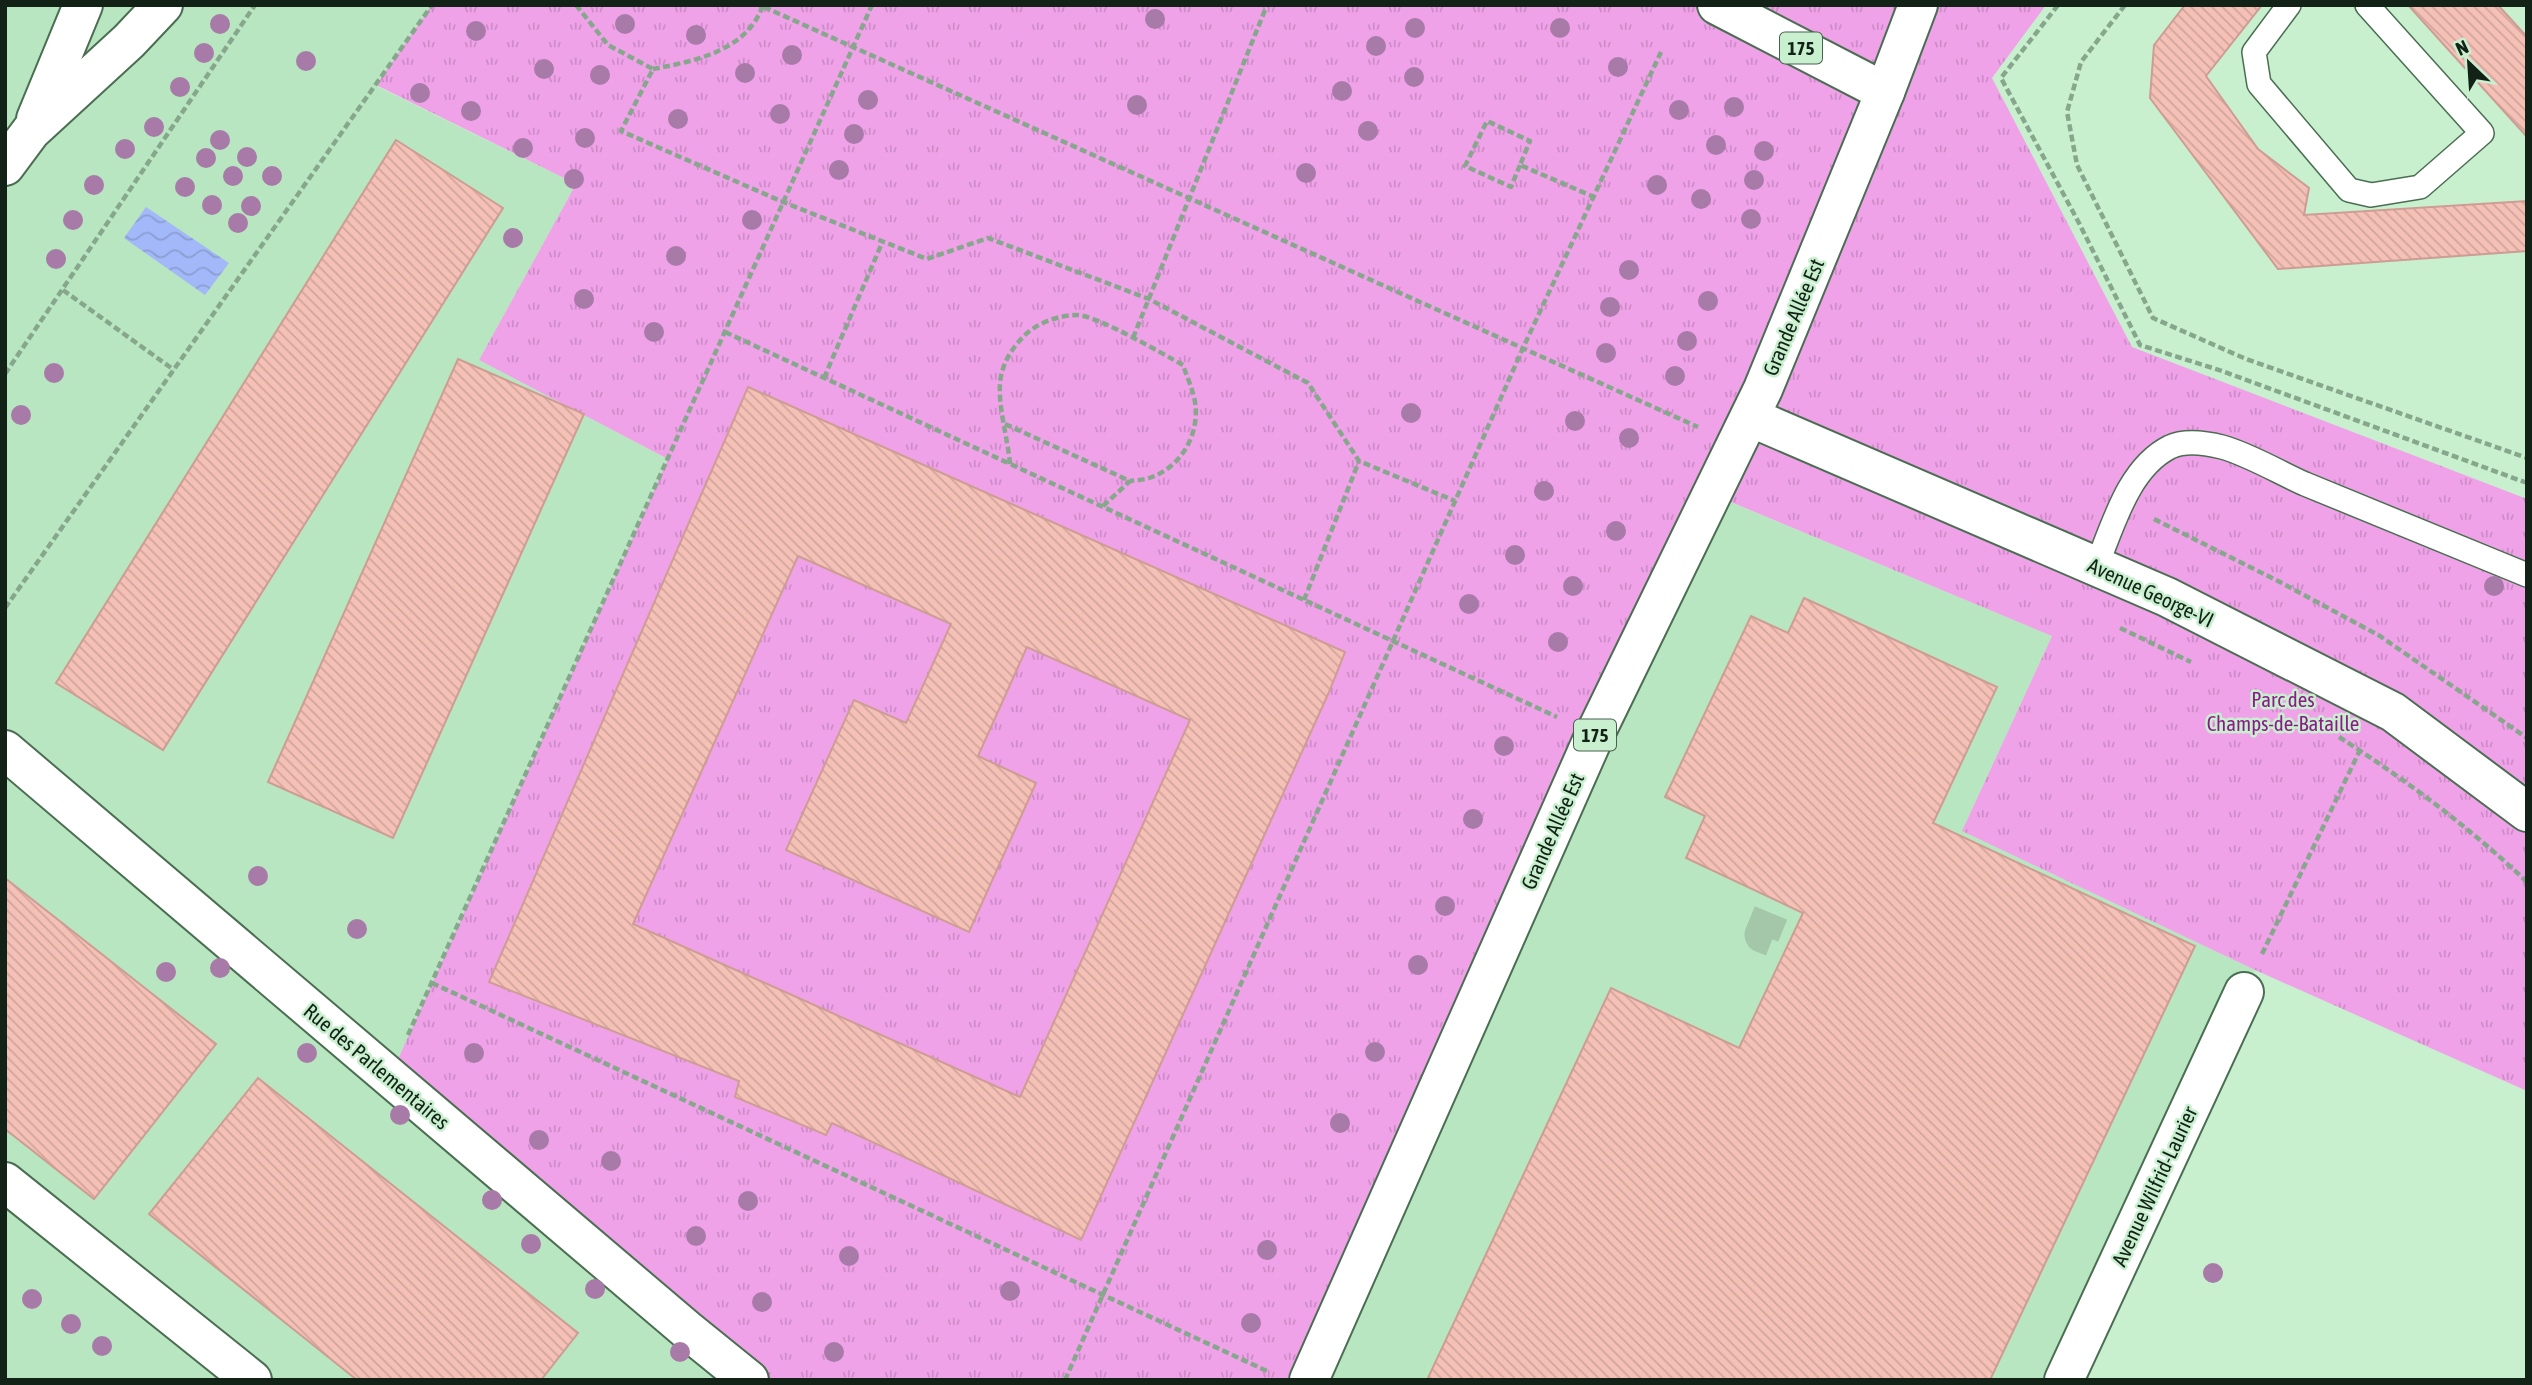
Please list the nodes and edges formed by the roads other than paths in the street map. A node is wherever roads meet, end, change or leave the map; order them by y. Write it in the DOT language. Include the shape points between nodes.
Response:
graph roads {
  1 [pos="163,5"];
  2 [pos="1717,5"];
  3 [pos="1918,5"];
  4 [pos="2289,5"];
  5 [pos="2367,5"];
  6 [pos="73,11"];
  7 [pos="1885,92"];
  8 [pos="31,131"];
  9 [pos="5,166"];
  10 [pos="1743,430"];
  11 [pos="2096,567"];
  12 [pos="2527,575"];
  13 [pos="5,750"];
  14 [pos="2527,812"];
  15 [pos="2244,992"];
  16 [pos="5,1182"];
  17 [pos="742,1378"];
  18 [pos="1293,1378"];
  19 [pos="252,1380"];
  20 [pos="2064,1380"];
  1 -- 8 [label="street"];
  2 -- 7 [label="street, 175"];
  3 -- 7 [label="street, Grande Allée Est"];
  4 -- 5 [label="lane" via="2254,52 2259,84 2350,190 2371,195 2420,187 2482,134"];
  6 -- 8 [label="street"];
  7 -- 10 [label="street, Grande Allée Est / 175"];
  8 -- 9 [label="street"];
  10 -- 11 [label="street, Avenue George-VI"];
  10 -- 18 [label="street, Grande Allée Est / 175"];
  11 -- 12 [label="lane" via="2122,503 2141,472 2173,445 2198,443 2225,448"];
  11 -- 14 [label="street, Avenue George-VI" via="2167,597 2393,712"];
  13 -- 17 [label="street, Rue des Parlementaires"];
  15 -- 20 [label="street, Avenue Wilfrid-Laurier"];
  16 -- 19 [label="street"];
}
